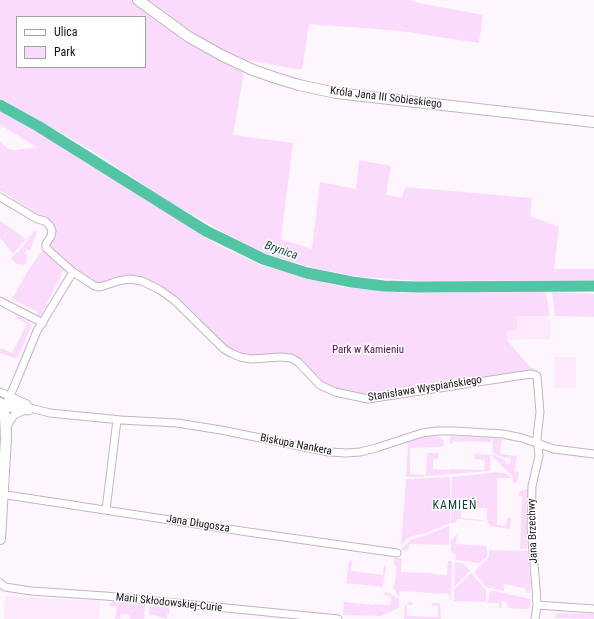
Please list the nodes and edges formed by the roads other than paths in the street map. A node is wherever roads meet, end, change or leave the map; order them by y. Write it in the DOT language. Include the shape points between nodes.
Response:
graph roads {
  1 [pos="138,0"];
  2 [pos="594,122"];
  3 [pos="0,197"];
  4 [pos="73,272"];
  5 [pos="0,301"];
  6 [pos="43,323"];
  7 [pos="0,392"];
  8 [pos="5,402"];
  9 [pos="23,411"];
  10 [pos="41,411"];
  11 [pos="117,420"];
  12 [pos="6,427"];
  13 [pos="538,444"];
  14 [pos="594,454"];
  15 [pos="1,495"];
  16 [pos="106,510"];
  17 [pos="0,539"];
  18 [pos="397,553"];
  19 [pos="0,584"];
  20 [pos="536,605"];
  21 [pos="594,609"];
  22 [pos="264,616"];
  23 [pos="338,619"];
  24 [pos="535,619"];
  1 -- 2 [label="street, Króla Jana III Sobieskiego" via="189,37 221,55 253,70 299,85 336,92"];
  3 -- 4 [label="street, Stanisława Wyspiańskiego" via="50,226 52,231 46,248"];
  4 -- 6 [label="street"];
  4 -- 13 [label="street, Stanisława Wyspiańskiego" via="98,287 130,279 142,281 174,300 231,353 251,359 291,358 323,387 354,397 368,399 535,374 540,412"];
  5 -- 6 [label="street"];
  6 -- 8 [label="street"];
  7 -- 8 [label="street"];
  8 -- 9 [label="street, Biskupa Nankera"];
  8 -- 10 [label="street, Biskupa Nankera"];
  8 -- 12 [label="street"];
  9 -- 10 [label="street, Biskupa Nankera"];
  9 -- 12 [label="street" via="14,415"];
  10 -- 11 [label="street, Biskupa Nankera"];
  11 -- 13 [label="street, Biskupa Nankera" via="177,423 342,453 366,451 406,437 437,431 502,434"];
  11 -- 16 [label="street"];
  12 -- 15 [label="street"];
  13 -- 14 [label="street, Biskupa Nankera" via="554,449"];
  13 -- 20 [label="street, Jana Brzechwy" via="539,456 532,486 531,528"];
  15 -- 16 [label="street, Jana Długosza"];
  15 -- 17 [label="street"];
  16 -- 18 [label="street, Jana Długosza"];
  19 -- 22 [label="street, Marii Skłodowskiej-Curie" via="31,591 105,596"];
  20 -- 21 [label="street"];
  20 -- 24 [label="street, Jana Brzechwy"];
  22 -- 23 [label="street, Marii Skłodowskiej-Curie"];
}
